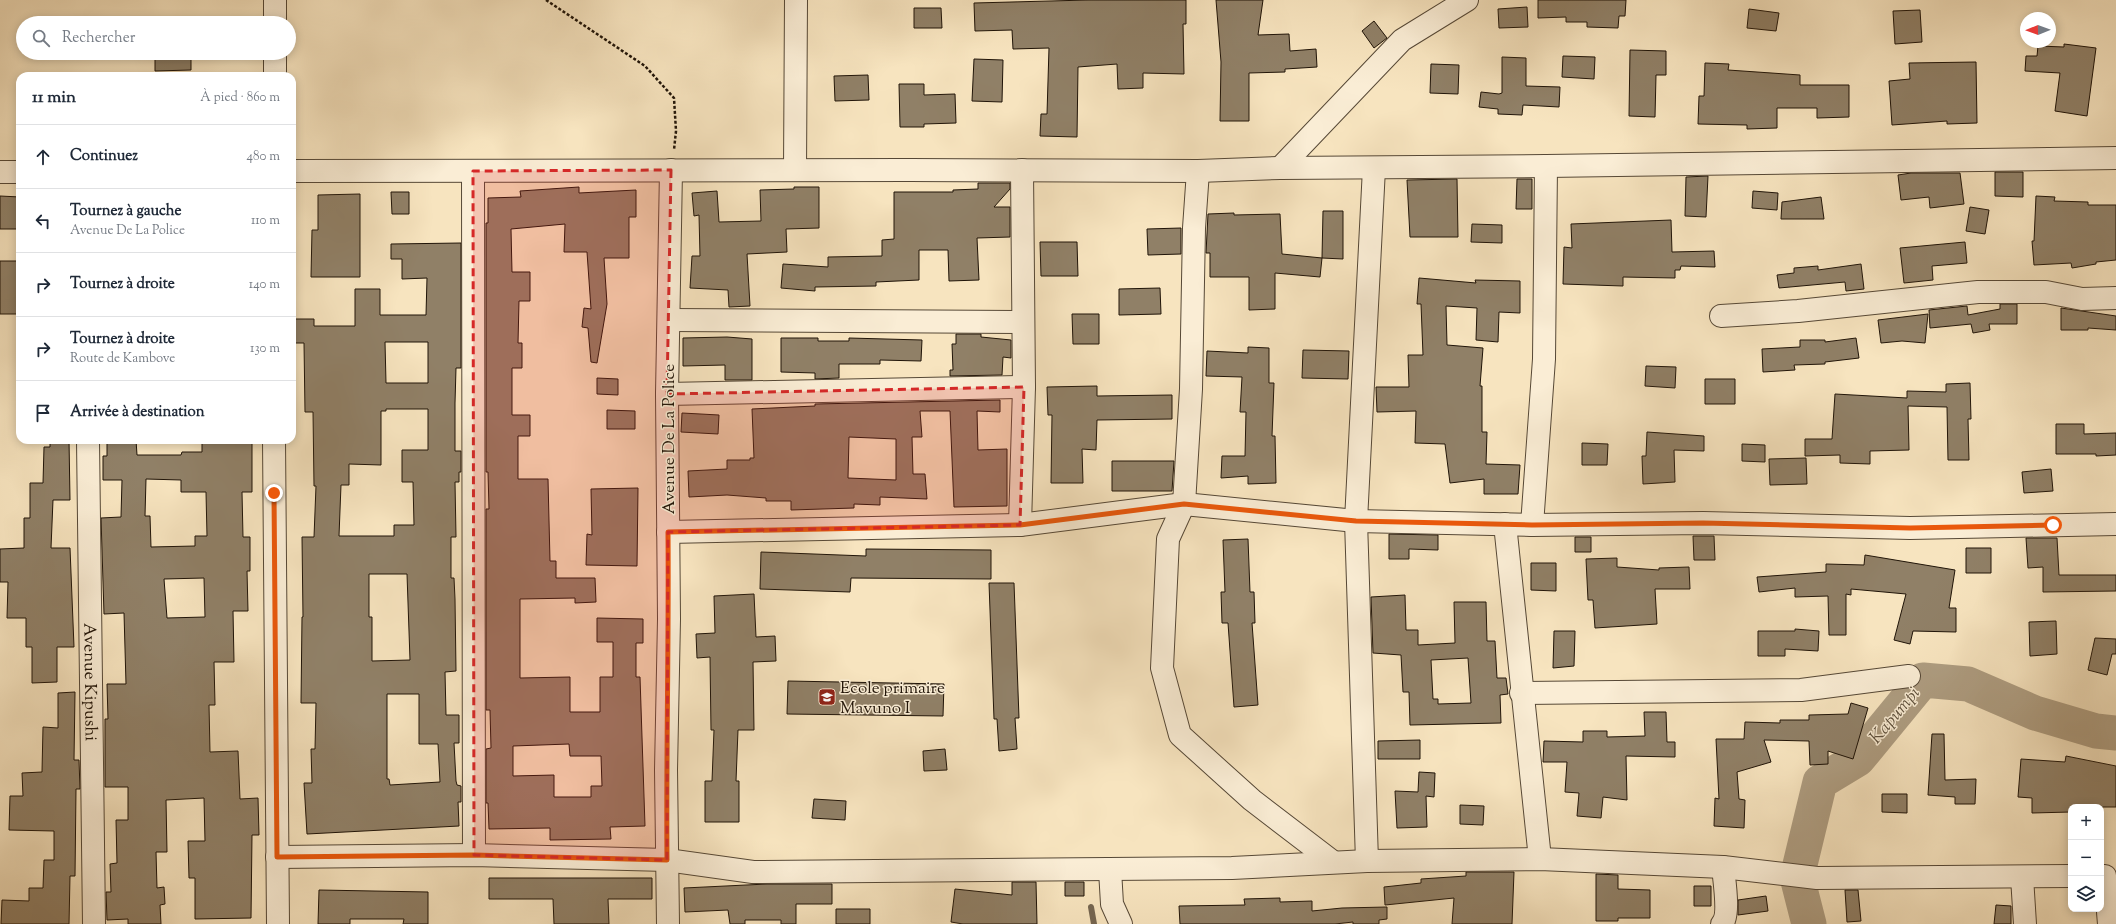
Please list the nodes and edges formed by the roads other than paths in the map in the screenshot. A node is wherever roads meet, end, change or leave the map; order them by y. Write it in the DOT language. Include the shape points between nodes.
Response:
graph roads {
  1 [pos="275,0"];
  2 [pos="796,0"];
  3 [pos="1467,0"];
  4 [pos="275,16"];
  5 [pos="275,60"];
  6 [pos="275,72"];
  7 [pos="2116,158"];
  8 [pos="1546,166"];
  9 [pos="1280,168"];
  10 [pos="1374,168"];
  11 [pos="671,170"];
  12 [pos="795,170"];
  13 [pos="1022,170"];
  14 [pos="296,171"];
  15 [pos="473,171"];
  16 [pos="1198,171"];
  17 [pos="0,172"];
  18 [pos="16,172"];
  19 [pos="2116,298"];
  20 [pos="1722,316"];
  21 [pos="669,320"];
  22 [pos="1023,322"];
  23 [pos="1024,387"];
  24 [pos="667,394"];
  25 [pos="88,444"];
  26 [pos="274,444"];
  27 [pos="1184,504"];
  28 [pos="1356,521"];
  29 [pos="1505,524"];
  30 [pos="2116,524"];
  31 [pos="1020,525"];
  32 [pos="1532,525"];
  33 [pos="668,532"];
  34 [pos="1908,676"];
  35 [pos="1521,693"];
  36 [pos="474,855"];
  37 [pos="277,857"];
  38 [pos="1540,859"];
  39 [pos="667,860"];
  40 [pos="1367,861"];
  41 [pos="1334,862"];
  42 [pos="1723,867"];
  43 [pos="1110,870"];
  44 [pos="2068,876"];
  45 [pos="2107,876"];
  46 [pos="2022,877"];
  47 [pos="94,924"];
  48 [pos="278,924"];
  49 [pos="668,924"];
  50 [pos="1120,924"];
  51 [pos="1722,924"];
  52 [pos="2025,924"];
  53 [pos="2110,924"];
  1 -- 4 [label="street"];
  2 -- 12 [label="street"];
  3 -- 9 [label="street" via="1402,40"];
  5 -- 6 [label="street"];
  7 -- 8 [label="street"];
  8 -- 10 [label="street"];
  8 -- 32 [label="street" via="1544,359"];
  9 -- 10 [label="street"];
  9 -- 16 [label="street"];
  10 -- 28 [label="street"];
  11 -- 12 [label="street"];
  11 -- 15 [label="street"];
  11 -- 21 [label="street, Avenue De La Police"];
  12 -- 13 [label="street"];
  13 -- 16 [label="street"];
  13 -- 22 [label="street"];
  14 -- 15 [label="street"];
  15 -- 36 [label="street"];
  16 -- 27 [label="street" via="1194,228 1191,389"];
  17 -- 18 [label="street"];
  19 -- 20 [label="street" via="2082,299 2046,292 1978,292 1798,311"];
  21 -- 22 [label="street"];
  21 -- 24 [label="street, Avenue De La Police"];
  22 -- 23 [label="street"];
  23 -- 24 [label="street"];
  23 -- 31 [label="street"];
  24 -- 33 [label="street, Avenue De La Police"];
  25 -- 47 [label="street, Avenue Kipushi"];
  26 -- 37 [label="street"];
  27 -- 28 [label="street"];
  27 -- 31 [label="street"];
  27 -- 41 [label="street" via="1168,539 1162,668 1180,736 1252,800"];
  28 -- 29 [label="street"];
  28 -- 40 [label="street"];
  29 -- 32 [label="street"];
  29 -- 35 [label="street"];
  30 -- 32 [label="street" via="1910,528 1703,523"];
  31 -- 33 [label="street"];
  33 -- 39 [label="street, Avenue De La Police"];
  34 -- 35 [label="street" via="1801,690"];
  35 -- 38 [label="street"];
  36 -- 37 [label="street"];
  36 -- 39 [label="street"];
  37 -- 48 [label="street"];
  38 -- 40 [label="street"];
  38 -- 42 [label="street"];
  39 -- 43 [label="street" via="753,872"];
  39 -- 49 [label="street, Avenue De La Police"];
  40 -- 41 [label="street"];
  41 -- 43 [label="street" via="1232,868"];
  42 -- 46 [label="street" via="1817,878"];
  42 -- 51 [label="street" via="1726,906"];
  43 -- 50 [label="street" via="1112,904"];
  44 -- 46 [label="street"];
  45 -- 53 [label="street"];
  46 -- 52 [label="street"];
}
